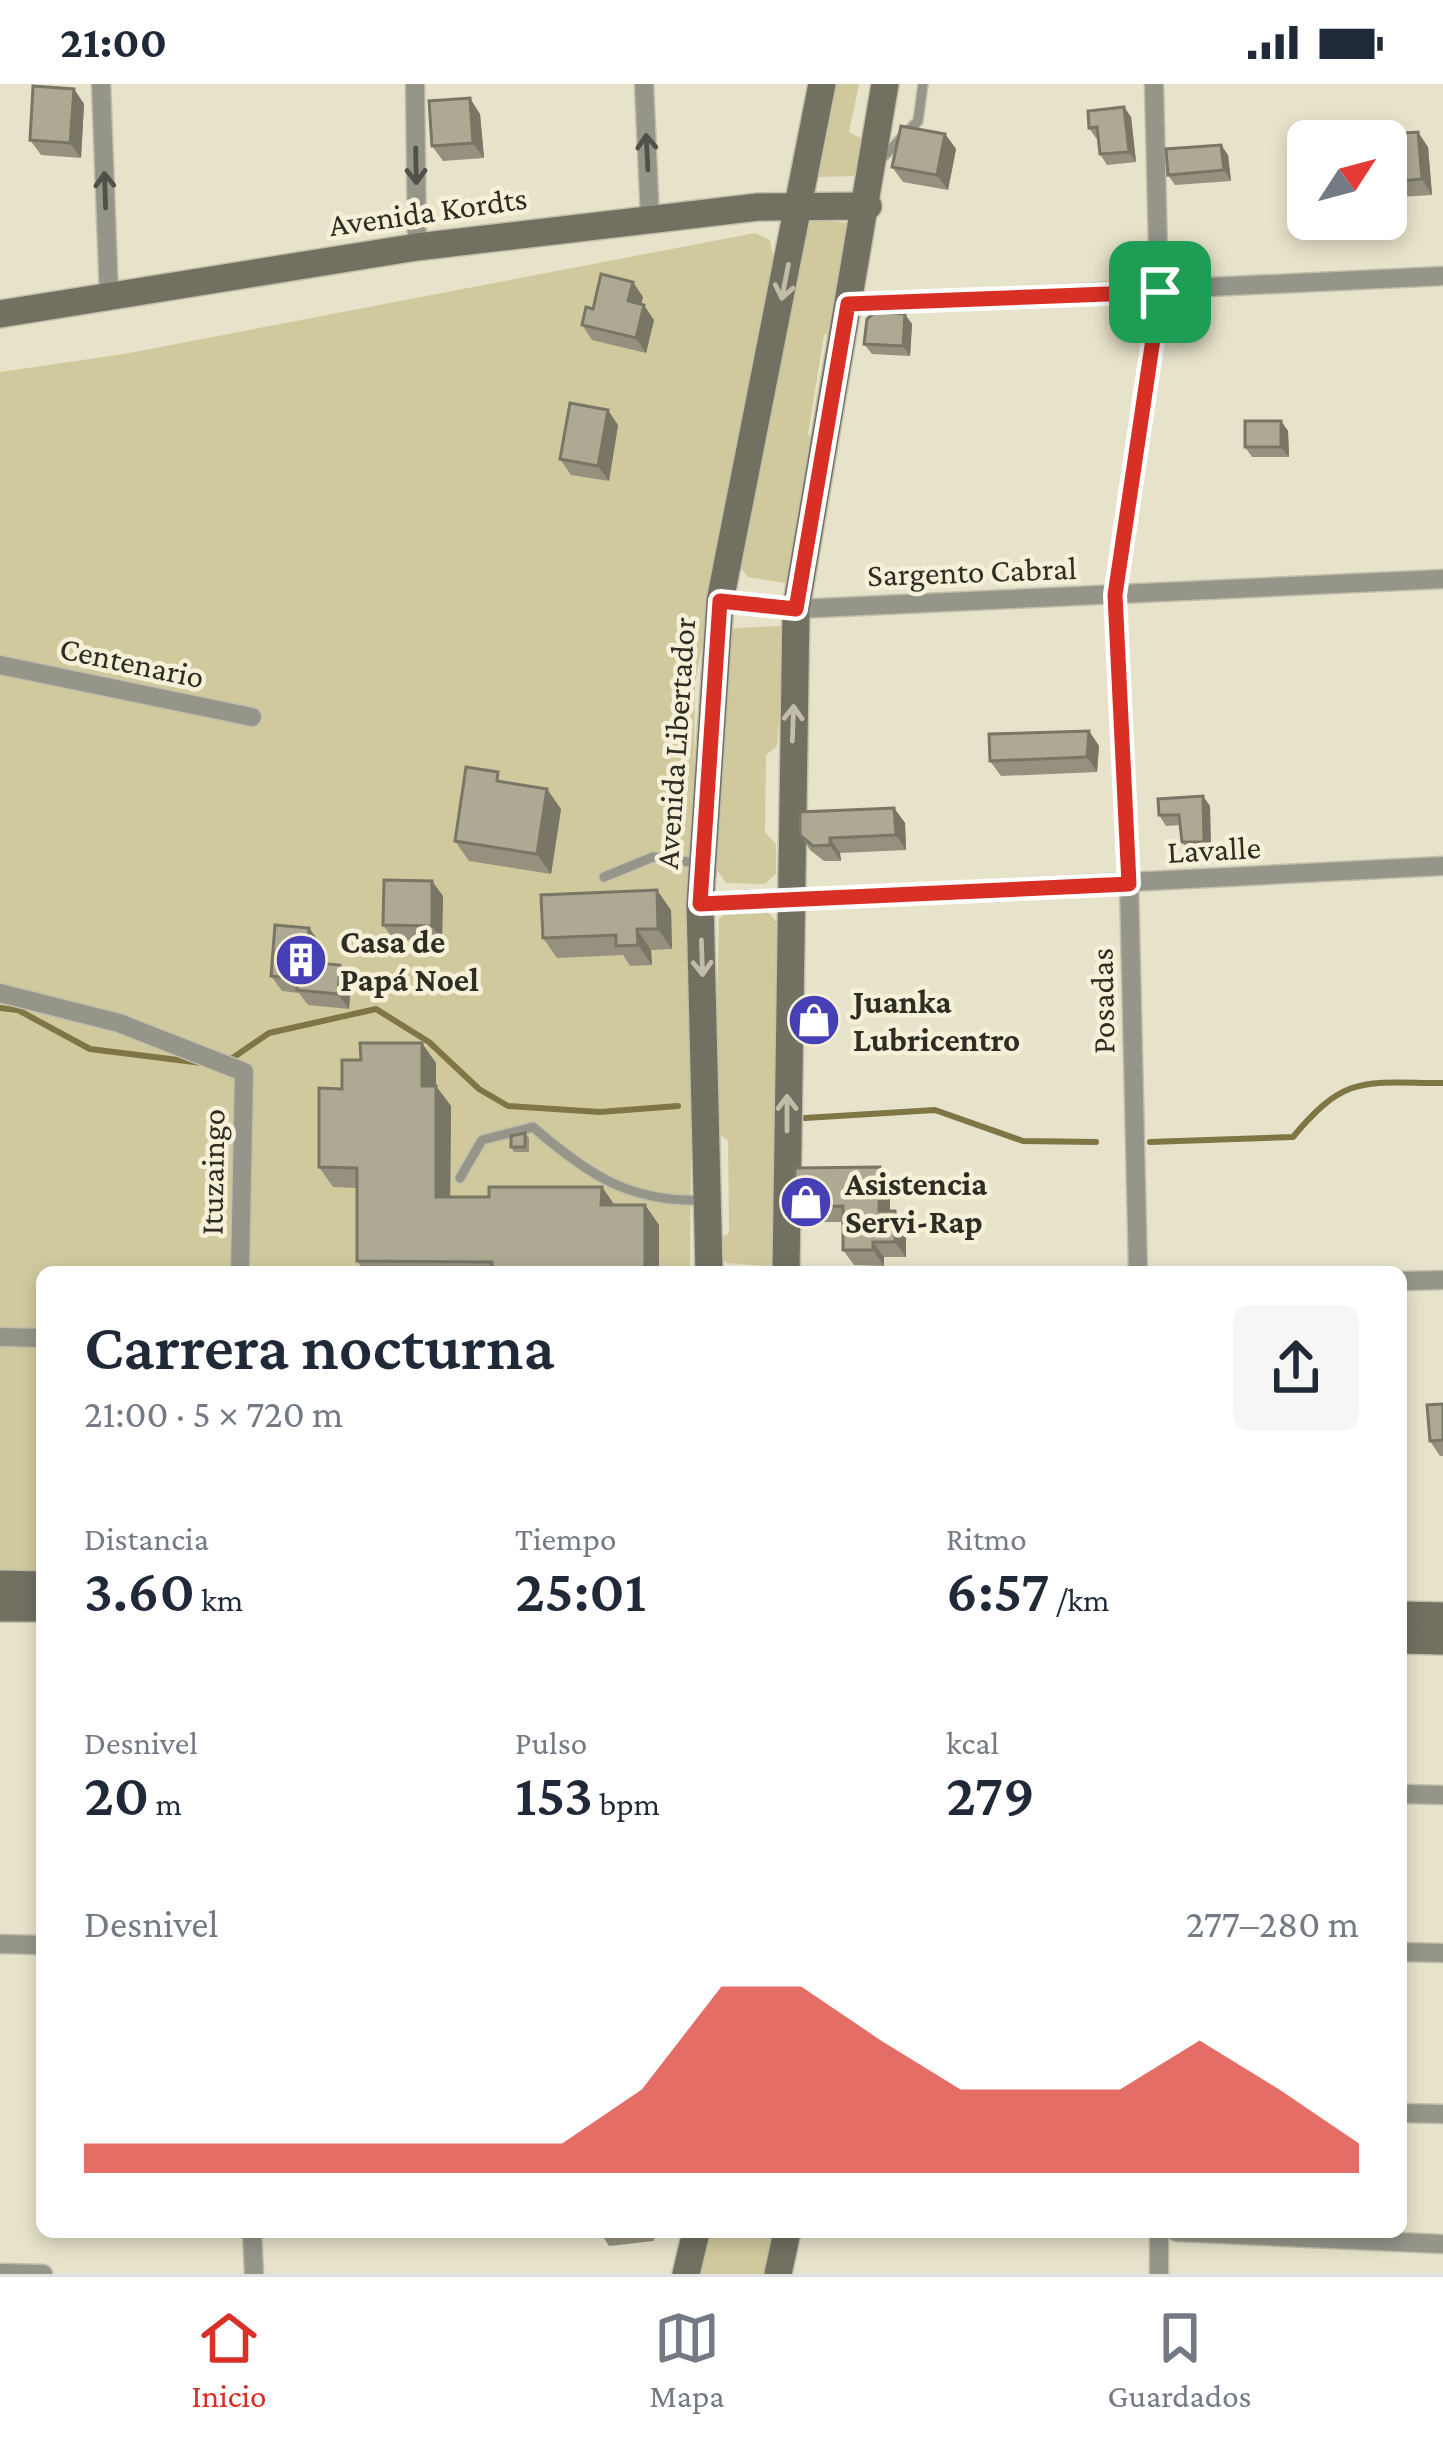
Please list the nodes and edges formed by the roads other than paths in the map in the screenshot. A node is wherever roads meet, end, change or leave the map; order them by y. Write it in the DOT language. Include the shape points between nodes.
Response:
graph roads {
  1 [pos="101,84"];
  2 [pos="415,84"];
  3 [pos="644,84"];
  4 [pos="822,84"];
  5 [pos="885,84"];
  6 [pos="923,84"];
  7 [pos="1154,84"];
  8 [pos="874,166"];
  9 [pos="800,203"];
  10 [pos="868,206"];
  11 [pos="650,219"];
  12 [pos="416,247"];
  13 [pos="1443,276"];
  14 [pos="1160,292"];
  15 [pos="110,296"];
  16 [pos="848,304"];
  17 [pos="0,314"];
  18 [pos="1443,579"];
  19 [pos="1115,595"];
  20 [pos="720,601"];
  21 [pos="796,609"];
  22 [pos="0,665"];
  23 [pos="252,717"];
  24 [pos="702,864"];
  25 [pos="1443,866"];
  26 [pos="604,877"];
  27 [pos="1129,884"];
  28 [pos="788,899"];
  29 [pos="700,904"];
  30 [pos="0,993"];
  31 [pos="460,1178"];
  32 [pos="709,1199"];
  33 [pos="240,1266"];
  34 [pos="709,1266"];
  35 [pos="786,1266"];
  36 [pos="1138,1266"];
  37 [pos="1443,1280"];
  38 [pos="1407,1281"];
  39 [pos="0,1337"];
  40 [pos="36,1338"];
  41 [pos="0,1584"];
  42 [pos="36,1585"];
  43 [pos="0,1608"];
  44 [pos="36,1608"];
  45 [pos="1407,1615"];
  46 [pos="1443,1616"];
  47 [pos="1407,1640"];
  48 [pos="1443,1641"];
  49 [pos="1407,1794"];
  50 [pos="1443,1795"];
  51 [pos="0,1944"];
  52 [pos="36,1945"];
  53 [pos="1407,1952"];
  54 [pos="1443,1953"];
  55 [pos="1407,2113"];
  56 [pos="1443,2114"];
  57 [pos="252,2238"];
  58 [pos="695,2238"];
  59 [pos="786,2238"];
  60 [pos="1159,2238"];
  61 [pos="1310,2238"];
  62 [pos="1443,2244"];
  63 [pos="0,2273"];
  64 [pos="25,2274"];
  65 [pos="43,2274"];
  66 [pos="254,2274"];
  67 [pos="686,2274"];
  68 [pos="778,2274"];
  69 [pos="1159,2274"];
  15 -- 1 [label="street, one-way"];
  2 -- 12 [label="street, one-way"];
  11 -- 3 [label="street, one-way"];
  4 -- 9 [label="main road, Avenida Libertador"];
  5 -- 8 [label="main road"];
  6 -- 8 [label="lane" via="918,121"];
  7 -- 14 [label="street, Posadas"];
  8 -- 10 [label="main road"];
  9 -- 10 [label="main road, Avenida Kordts"];
  9 -- 11 [label="main road, Avenida Kordts"];
  9 -- 20 [label="main road, Avenida Libertador, one-way"];
  10 -- 16 [label="main road"];
  11 -- 12 [label="main road, Avenida Kordts"];
  12 -- 15 [label="main road, Avenida Kordts"];
  13 -- 14 [label="street"];
  14 -- 16 [label="street"];
  14 -- 19 [label="street, Posadas"];
  15 -- 17 [label="main road, Avenida Kordts"];
  16 -- 21 [label="main road"];
  18 -- 19 [label="street, Sargento Cabral"];
  19 -- 21 [label="street, Sargento Cabral"];
  19 -- 27 [label="street, Posadas"];
  20 -- 21 [label="street, Sargento Cabral"];
  20 -- 24 [label="main road, Avenida Libertador"];
  28 -- 21 [label="main road, one-way"];
  22 -- 23 [label="street, Centenario"];
  24 -- 26 [label="lane" via="653,857"];
  24 -- 29 [label="main road, Avenida Libertador"];
  25 -- 27 [label="street, Lavalle"];
  27 -- 28 [label="street, Lavalle"];
  27 -- 36 [label="street, Posadas"];
  28 -- 29 [label="street, Lavalle"];
  35 -- 28 [label="main road, one-way"];
  29 -- 32 [label="main road, Avenida Libertador, one-way"];
  30 -- 33 [label="street, Ituzaingo" via="119,1022 244,1072"];
  31 -- 32 [label="lane" via="482,1140 533,1127 605,1184 639,1197"];
  32 -- 34 [label="main road, Avenida Libertador"];
  37 -- 38 [label="street"];
  39 -- 40 [label="street"];
  41 -- 42 [label="main road"];
  43 -- 44 [label="main road"];
  45 -- 46 [label="main road"];
  47 -- 48 [label="main road"];
  49 -- 50 [label="street"];
  51 -- 52 [label="street"];
  53 -- 54 [label="street"];
  55 -- 56 [label="street"];
  57 -- 66 [label="street"];
  58 -- 67 [label="main road"];
  59 -- 68 [label="main road"];
  60 -- 69 [label="street"];
  61 -- 62 [label="street"];
  63 -- 64 [label="street"];
  64 -- 65 [label="street"];
}
